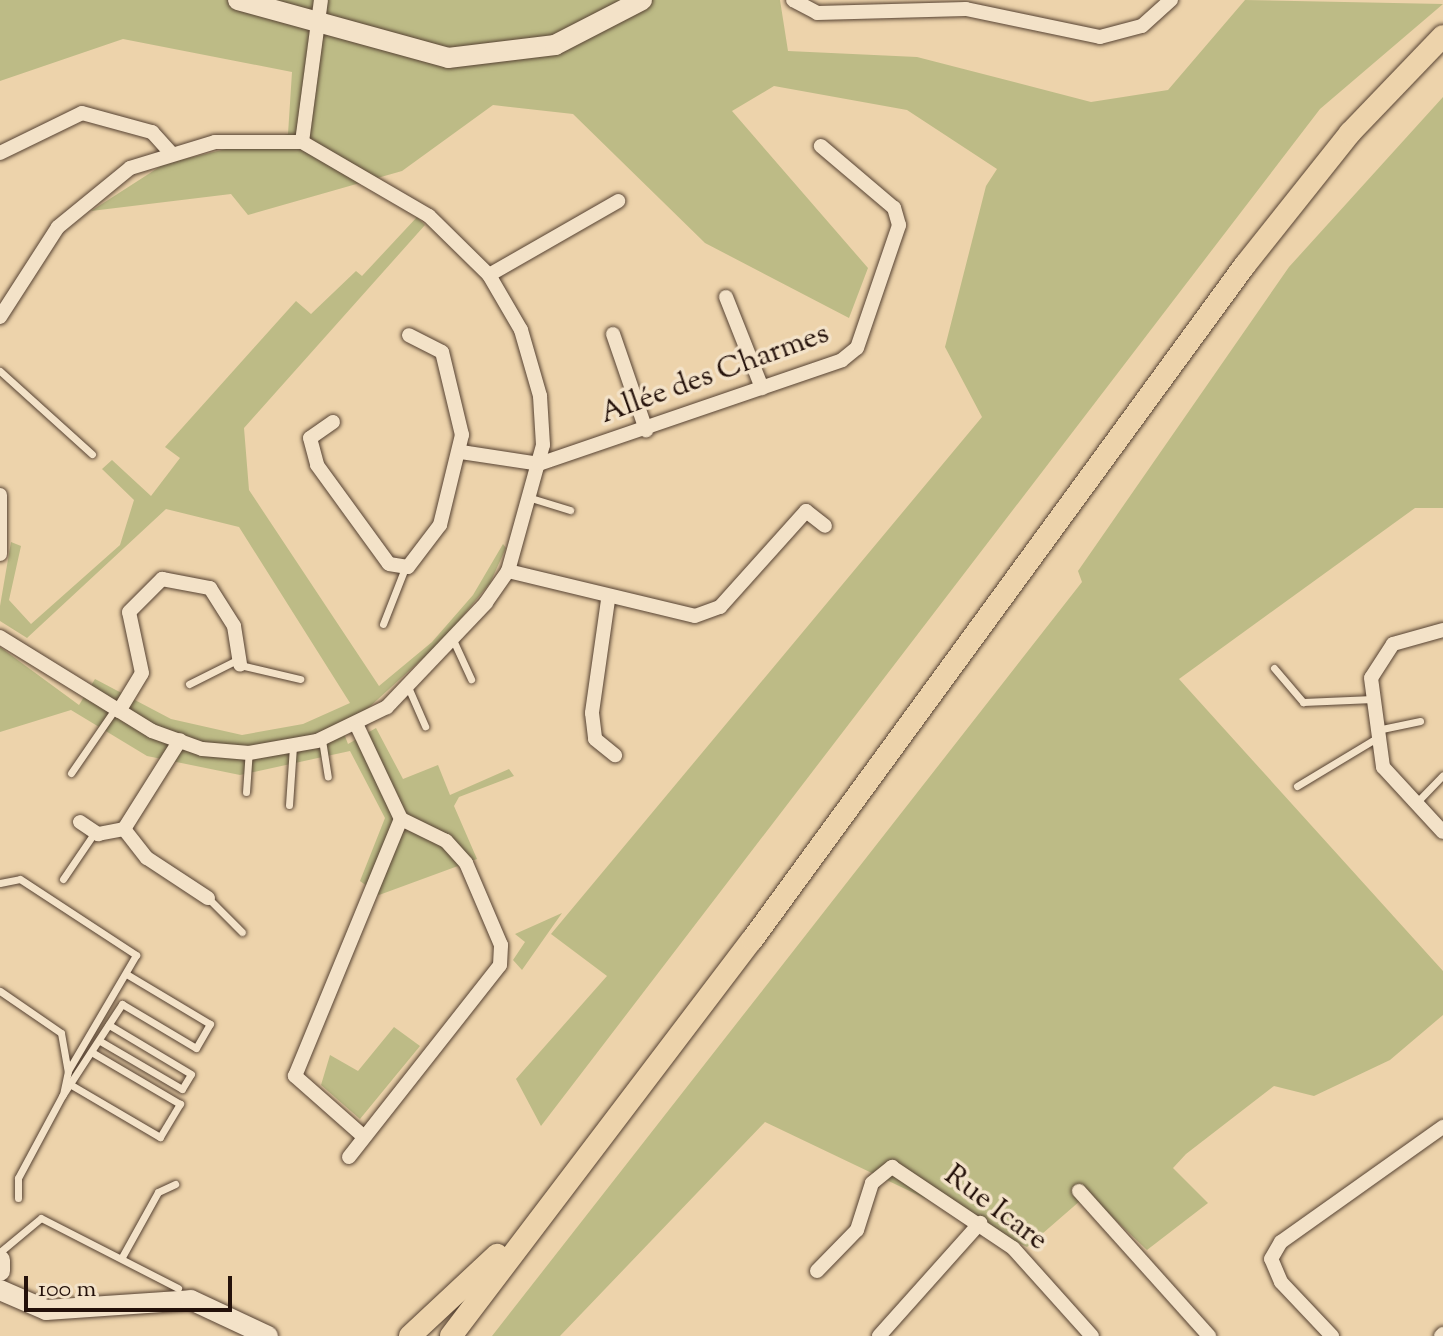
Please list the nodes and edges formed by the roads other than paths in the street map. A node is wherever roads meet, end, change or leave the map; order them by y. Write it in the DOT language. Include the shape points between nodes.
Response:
graph roads {
  1 [pos="238,0"];
  2 [pos="321,0"];
  3 [pos="642,0"];
  4 [pos="793,0"];
  5 [pos="1171,0"];
  6 [pos="317,26"];
  7 [pos="1443,36"];
  8 [pos="302,142"];
  9 [pos="821,146"];
  10 [pos="0,153"];
  11 [pos="171,153"];
  12 [pos="618,201"];
  13 [pos="489,275"];
  14 [pos="726,297"];
  15 [pos="0,317"];
  16 [pos="613,334"];
  17 [pos="409,335"];
  18 [pos="0,371"];
  19 [pos="762,388"];
  20 [pos="333,422"];
  21 [pos="646,430"];
  22 [pos="461,452"];
  23 [pos="92,454"];
  24 [pos="539,464"];
  25 [pos="0,495"];
  26 [pos="531,498"];
  27 [pos="570,510"];
  28 [pos="825,526"];
  29 [pos="0,554"];
  30 [pos="405,568"];
  31 [pos="508,571"];
  32 [pos="608,600"];
  33 [pos="383,624"];
  34 [pos="1443,630"];
  35 [pos="0,637"];
  36 [pos="454,642"];
  37 [pos="240,662"];
  38 [pos="1274,668"];
  39 [pos="300,679"];
  40 [pos="471,679"];
  41 [pos="189,684"];
  42 [pos="408,687"];
  43 [pos="1373,699"];
  44 [pos="117,710"];
  45 [pos="1420,721"];
  46 [pos="357,726"];
  47 [pos="425,726"];
  48 [pos="1377,734"];
  49 [pos="180,740"];
  50 [pos="322,740"];
  51 [pos="293,747"];
  52 [pos="249,753"];
  53 [pos="615,755"];
  54 [pos="71,773"];
  55 [pos="1443,775"];
  56 [pos="328,777"];
  57 [pos="1297,786"];
  58 [pos="246,792"];
  59 [pos="1415,804"];
  60 [pos="289,805"];
  61 [pos="401,819"];
  62 [pos="80,822"];
  63 [pos="124,829"];
  64 [pos="95,832"];
  65 [pos="1443,832"];
  66 [pos="63,879"];
  67 [pos="0,883"];
  68 [pos="208,898"];
  69 [pos="242,932"];
  70 [pos="128,975"];
  71 [pos="0,991"];
  72 [pos="109,1025"];
  73 [pos="100,1041"];
  74 [pos="93,1053"];
  75 [pos="68,1071"];
  76 [pos="73,1086"];
  77 [pos="62,1096"];
  78 [pos="1443,1127"];
  79 [pos="363,1136"];
  80 [pos="349,1157"];
  81 [pos="175,1184"];
  82 [pos="1079,1191"];
  83 [pos="18,1198"];
  84 [pos="538,1216"];
  85 [pos="980,1223"];
  86 [pos="0,1252"];
  87 [pos="122,1257"];
  88 [pos="0,1260"];
  89 [pos="0,1271"];
  90 [pos="817,1271"];
  91 [pos="178,1288"];
  92 [pos="0,1290"];
  93 [pos="268,1336"];
  94 [pos="410,1336"];
  95 [pos="451,1336"];
  96 [pos="879,1336"];
  97 [pos="1092,1336"];
  98 [pos="1209,1336"];
  99 [pos="1332,1336"];
  1 -- 6 [label="main road"];
  2 -- 6 [label="street"];
  3 -- 6 [label="main road" via="555,45 483,56 408,51"];
  4 -- 5 [label="street" via="817,13 979,10 1100,37 1142,26"];
  6 -- 8 [label="street"];
  7 -- 84 [label="main road" via="1350,133 1245,265 752,940"];
  8 -- 11 [label="street" via="215,142"];
  8 -- 13 [label="street" via="429,216"];
  9 -- 19 [label="street, Allée des Charmes" via="894,208 899,225 857,348 842,360"];
  10 -- 11 [label="street" via="82,113 152,132"];
  11 -- 15 [label="street" via="130,168 58,227"];
  12 -- 13 [label="street"];
  13 -- 24 [label="street" via="521,330 540,396"];
  14 -- 19 [label="street"];
  16 -- 21 [label="street"];
  17 -- 22 [label="street" via="442,352 458,396"];
  18 -- 23 [label="lane"];
  19 -- 21 [label="street, Allée des Charmes"];
  20 -- 30 [label="street" via="310,438 317,465 389,564"];
  21 -- 24 [label="street, Allée des Charmes"];
  22 -- 24 [label="street"];
  22 -- 30 [label="street" via="440,525"];
  24 -- 26 [label="street"];
  25 -- 29 [label="street"];
  26 -- 27 [label="lane"];
  26 -- 31 [label="street"];
  28 -- 32 [label="street" via="806,511 720,607 695,616"];
  30 -- 33 [label="lane"];
  31 -- 32 [label="street"];
  31 -- 36 [label="street"];
  32 -- 53 [label="street" via="592,713 595,739"];
  34 -- 43 [label="street" via="1385,650 1373,670"];
  35 -- 44 [label="street"];
  36 -- 40 [label="lane"];
  36 -- 42 [label="street"];
  37 -- 39 [label="lane"];
  37 -- 41 [label="lane"];
  37 -- 44 [label="street" via="234,626 210,588 162,579 129,612 142,673"];
  38 -- 43 [label="lane" via="1303,702"];
  42 -- 46 [label="street"];
  42 -- 47 [label="lane"];
  43 -- 48 [label="street"];
  44 -- 49 [label="street"];
  44 -- 54 [label="lane"];
  45 -- 48 [label="lane"];
  46 -- 50 [label="street"];
  46 -- 61 [label="street"];
  48 -- 57 [label="lane"];
  48 -- 59 [label="street" via="1387,775"];
  49 -- 52 [label="street"];
  49 -- 63 [label="street"];
  50 -- 51 [label="street"];
  50 -- 56 [label="lane"];
  51 -- 52 [label="street"];
  51 -- 60 [label="lane"];
  52 -- 58 [label="lane"];
  55 -- 59 [label="lane"];
  59 -- 65 [label="street"];
  61 -- 79 [label="street" via="295,1076"];
  61 -- 79 [label="street" via="446,841 466,863 501,945 500,965"];
  62 -- 64 [label="street"];
  63 -- 64 [label="street"];
  63 -- 68 [label="street" via="147,858"];
  64 -- 66 [label="lane"];
  67 -- 70 [label="lane" via="20,879 136,955"];
  68 -- 69 [label="lane"];
  70 -- 72 [label="lane" via="210,1024 196,1048 122,1004"];
  70 -- 75 [label="lane"];
  71 -- 75 [label="lane" via="61,1033"];
  72 -- 73 [label="lane"];
  72 -- 73 [label="lane" via="191,1074 182,1089"];
  73 -- 74 [label="lane"];
  74 -- 76 [label="lane"];
  74 -- 76 [label="lane" via="180,1104 160,1137"];
  75 -- 77 [label="lane"];
  76 -- 77 [label="lane"];
  77 -- 83 [label="lane" via="18,1178"];
  78 -- 99 [label="street" via="1281,1242 1271,1259 1281,1282"];
  79 -- 80 [label="street"];
  81 -- 87 [label="lane" via="158,1192"];
  82 -- 98 [label="street"];
  84 -- 94 [label="main road"];
  84 -- 95 [label="main road"];
  85 -- 90 [label="street, Rue Icare" via="892,1167 872,1183 857,1230"];
  85 -- 96 [label="street"];
  85 -- 97 [label="street, Rue Icare" via="1030,1263"];
  86 -- 87 [label="lane" via="41,1218"];
  87 -- 91 [label="lane"];
  88 -- 89 [label="main road"];
  92 -- 93 [label="main road" via="46,1310 191,1300"];
}
